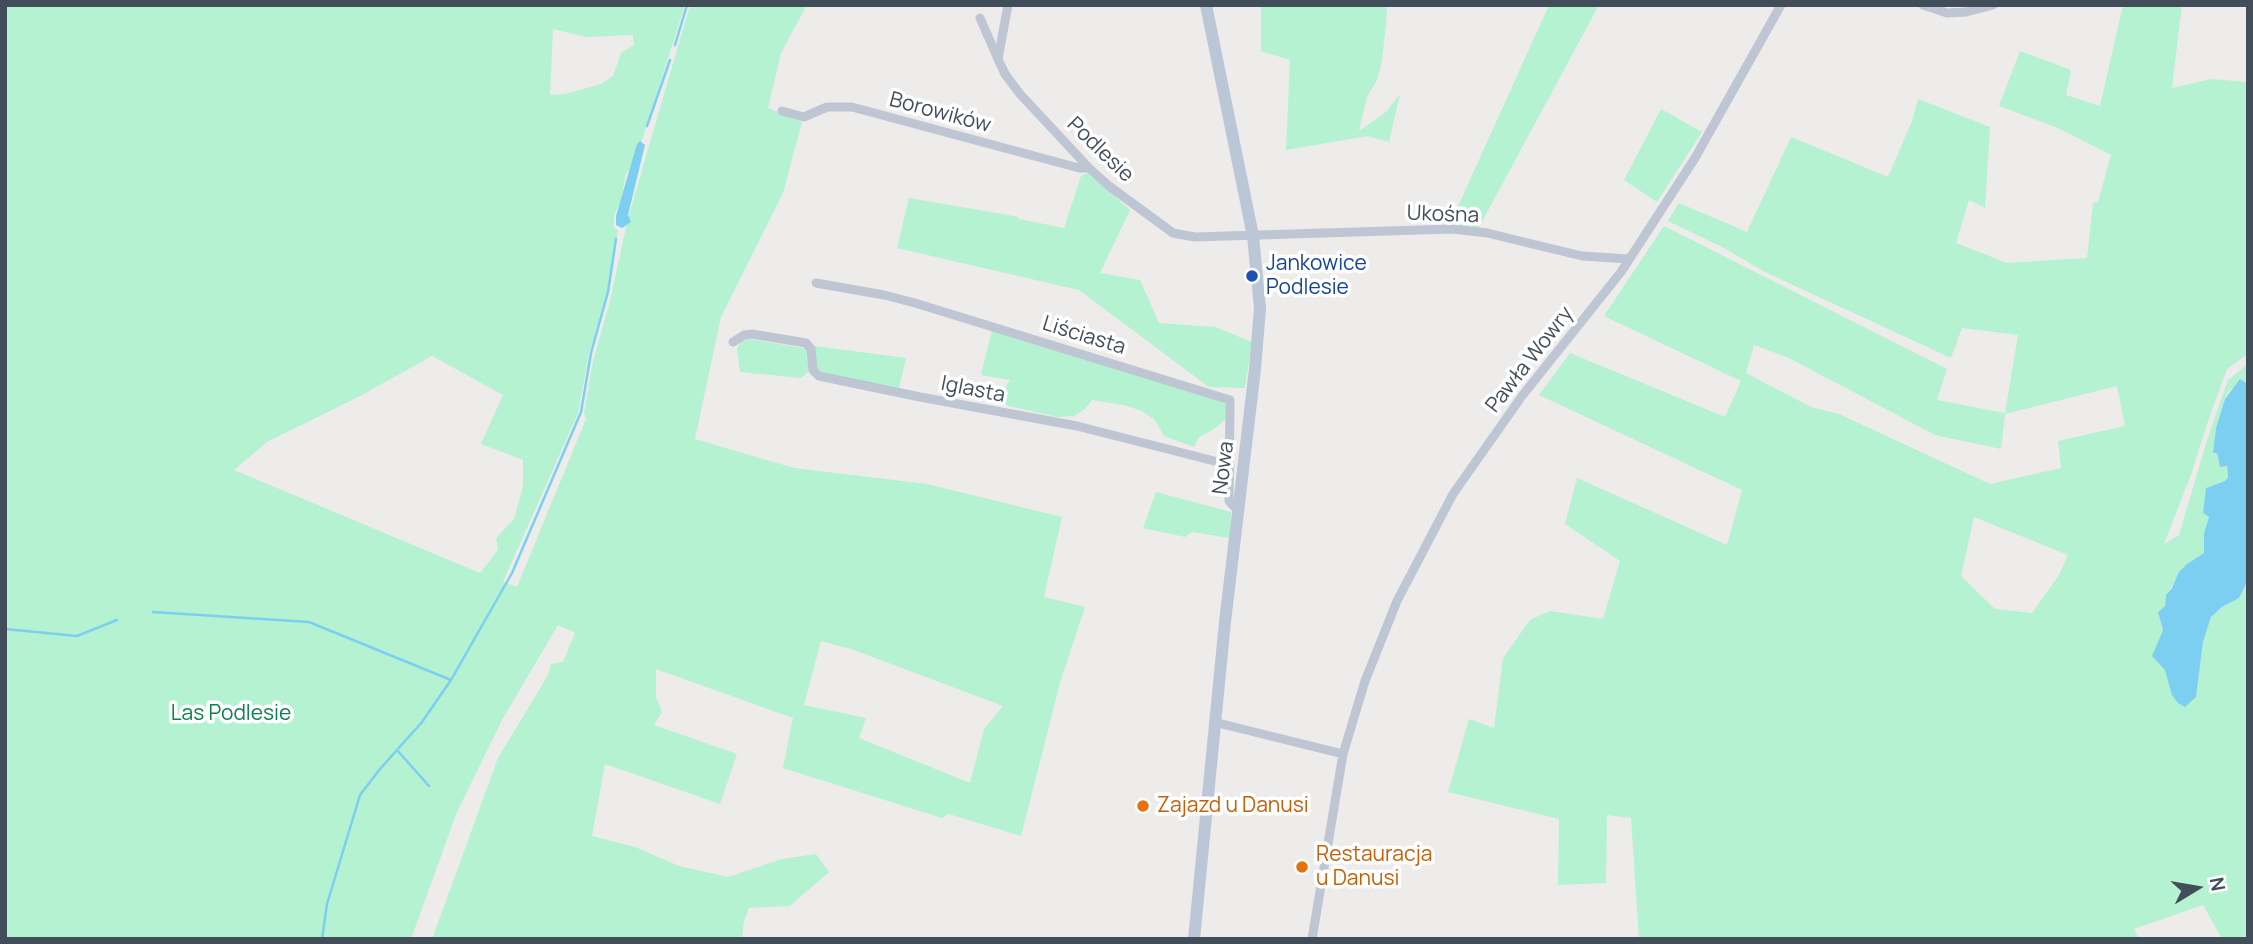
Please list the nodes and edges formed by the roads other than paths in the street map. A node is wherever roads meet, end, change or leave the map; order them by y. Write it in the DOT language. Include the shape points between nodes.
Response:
graph roads {
  1 [pos="1008,5"];
  2 [pos="1206,5"];
  3 [pos="1782,5"];
  4 [pos="1923,5"];
  5 [pos="1993,5"];
  6 [pos="979,18"];
  7 [pos="998,59"];
  8 [pos="782,111"];
  9 [pos="1089,168"];
  10 [pos="1254,236"];
  11 [pos="1629,259"];
  12 [pos="816,283"];
  13 [pos="733,342"];
  14 [pos="1230,465"];
  15 [pos="1238,511"];
  16 [pos="1214,722"];
  17 [pos="1343,754"];
  18 [pos="1194,939"];
  19 [pos="1312,939"];
  1 -- 7 [label="street"];
  2 -- 10 [label="street, Nowa"];
  3 -- 11 [label="street, Pawła Wowry" via="1695,159"];
  4 -- 5 [label="street" via="1947,13"];
  6 -- 7 [label="street, Podlesie"];
  7 -- 9 [label="street, Podlesie" via="1020,94"];
  8 -- 9 [label="street, Borowików" via="804,117 827,107 852,107"];
  9 -- 10 [label="street, Podlesie" via="1173,233"];
  10 -- 11 [label="street, Ukośna" via="1452,229 1582,256"];
  10 -- 15 [label="street, Nowa" via="1260,322"];
  11 -- 17 [label="street, Pawła Wowry" via="1522,396 1453,494 1398,601 1365,681"];
  12 -- 14 [label="street, Liściasta" via="884,295 1230,400"];
  13 -- 14 [label="street, Iglasta" via="752,334 806,343 819,376 1077,426"];
  14 -- 15 [label="street, Liściasta" via="1229,501"];
  15 -- 16 [label="street, Nowa"];
  16 -- 17 [label="street"];
  16 -- 18 [label="street, Nowa"];
  17 -- 19 [label="street, Pawła Wowry"];
}
